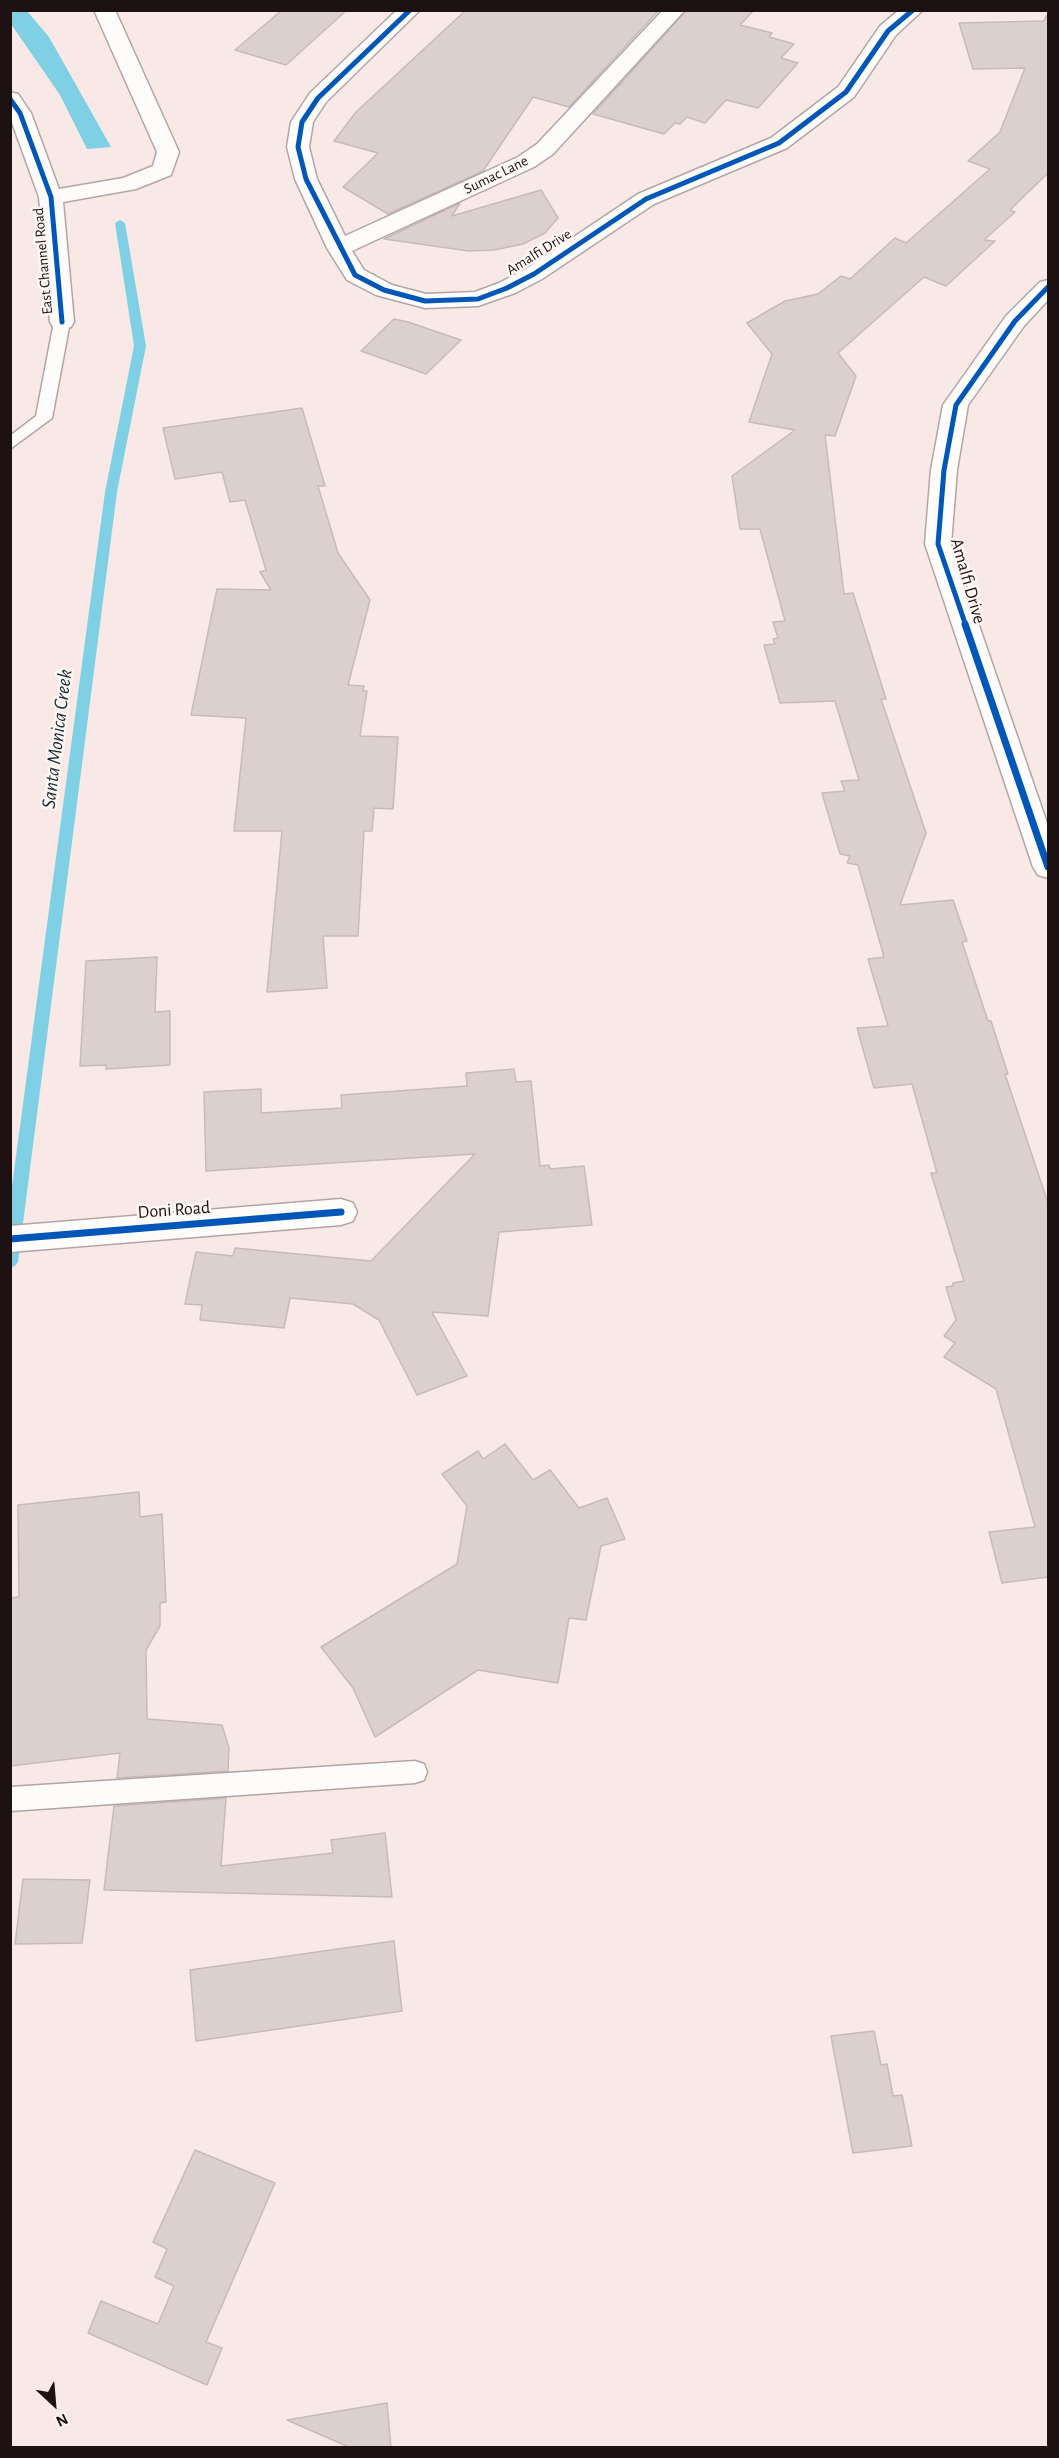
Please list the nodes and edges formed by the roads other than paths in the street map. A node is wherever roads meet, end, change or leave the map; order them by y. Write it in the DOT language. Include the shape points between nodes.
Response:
graph roads {
  1 [pos="104,10"];
  2 [pos="410,10"];
  3 [pos="675,10"];
  4 [pos="913,10"];
  5 [pos="10,99"];
  6 [pos="51,197"];
  7 [pos="339,248"];
  8 [pos="1048,287"];
  9 [pos="62,322"];
  10 [pos="10,444"];
  11 [pos="1048,867"];
  12 [pos="341,1212"];
  13 [pos="10,1239"];
  14 [pos="415,1772"];
  15 [pos="10,1799"];
  1 -- 6 [label="street" via="168,152 163,170 128,184"];
  2 -- 7 [label="street, Amalfi Drive" via="318,98 303,122 298,147 306,179"];
  3 -- 7 [label="street, Sumac Lane" via="546,149 526,162"];
  4 -- 7 [label="street, Amalfi Drive" via="888,31 846,92 779,143 645,199 507,288 478,299 425,301 384,290 355,275"];
  5 -- 6 [label="street, East Channel Road" via="21,113"];
  6 -- 9 [label="street, East Channel Road"];
  8 -- 11 [label="street, Amalfi Drive" via="1015,321 956,405 944,470 938,544"];
  9 -- 10 [label="lane, East Channel Road" via="44,418"];
  12 -- 13 [label="street, Doni Road"];
  14 -- 15 [label="lane"];
}
